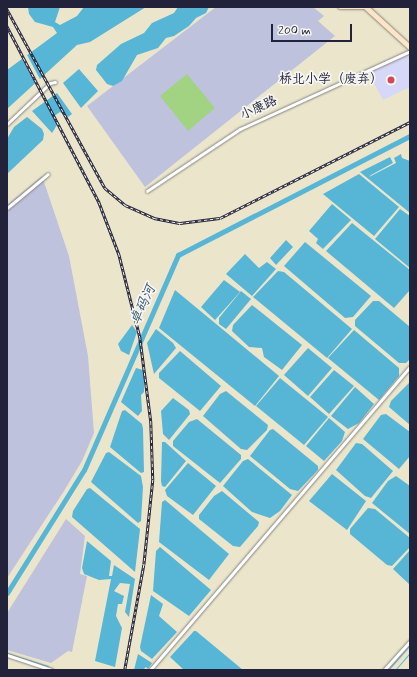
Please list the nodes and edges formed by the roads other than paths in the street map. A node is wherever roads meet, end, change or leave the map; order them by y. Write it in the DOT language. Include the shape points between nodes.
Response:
graph roads {
  1 [pos="340,7"];
  2 [pos="367,7"];
  3 [pos="410,47"];
  4 [pos="410,51"];
  5 [pos="55,82"];
  6 [pos="7,124"];
  7 [pos="48,174"];
  8 [pos="147,191"];
  9 [pos="7,208"];
  10 [pos="410,367"];
  11 [pos="410,643"];
  12 [pos="7,655"];
  13 [pos="52,670"];
  14 [pos="150,670"];
  15 [pos="384,670"];
  1 -- 2 [label="main road"];
  2 -- 3 [label="main road"];
  4 -- 8 [label="street, 小康路" via="240,129"];
  5 -- 6 [label="street"];
  7 -- 9 [label="street"];
  10 -- 14 [label="street"];
  11 -- 15 [label="street"];
  12 -- 13 [label="street"];
}
